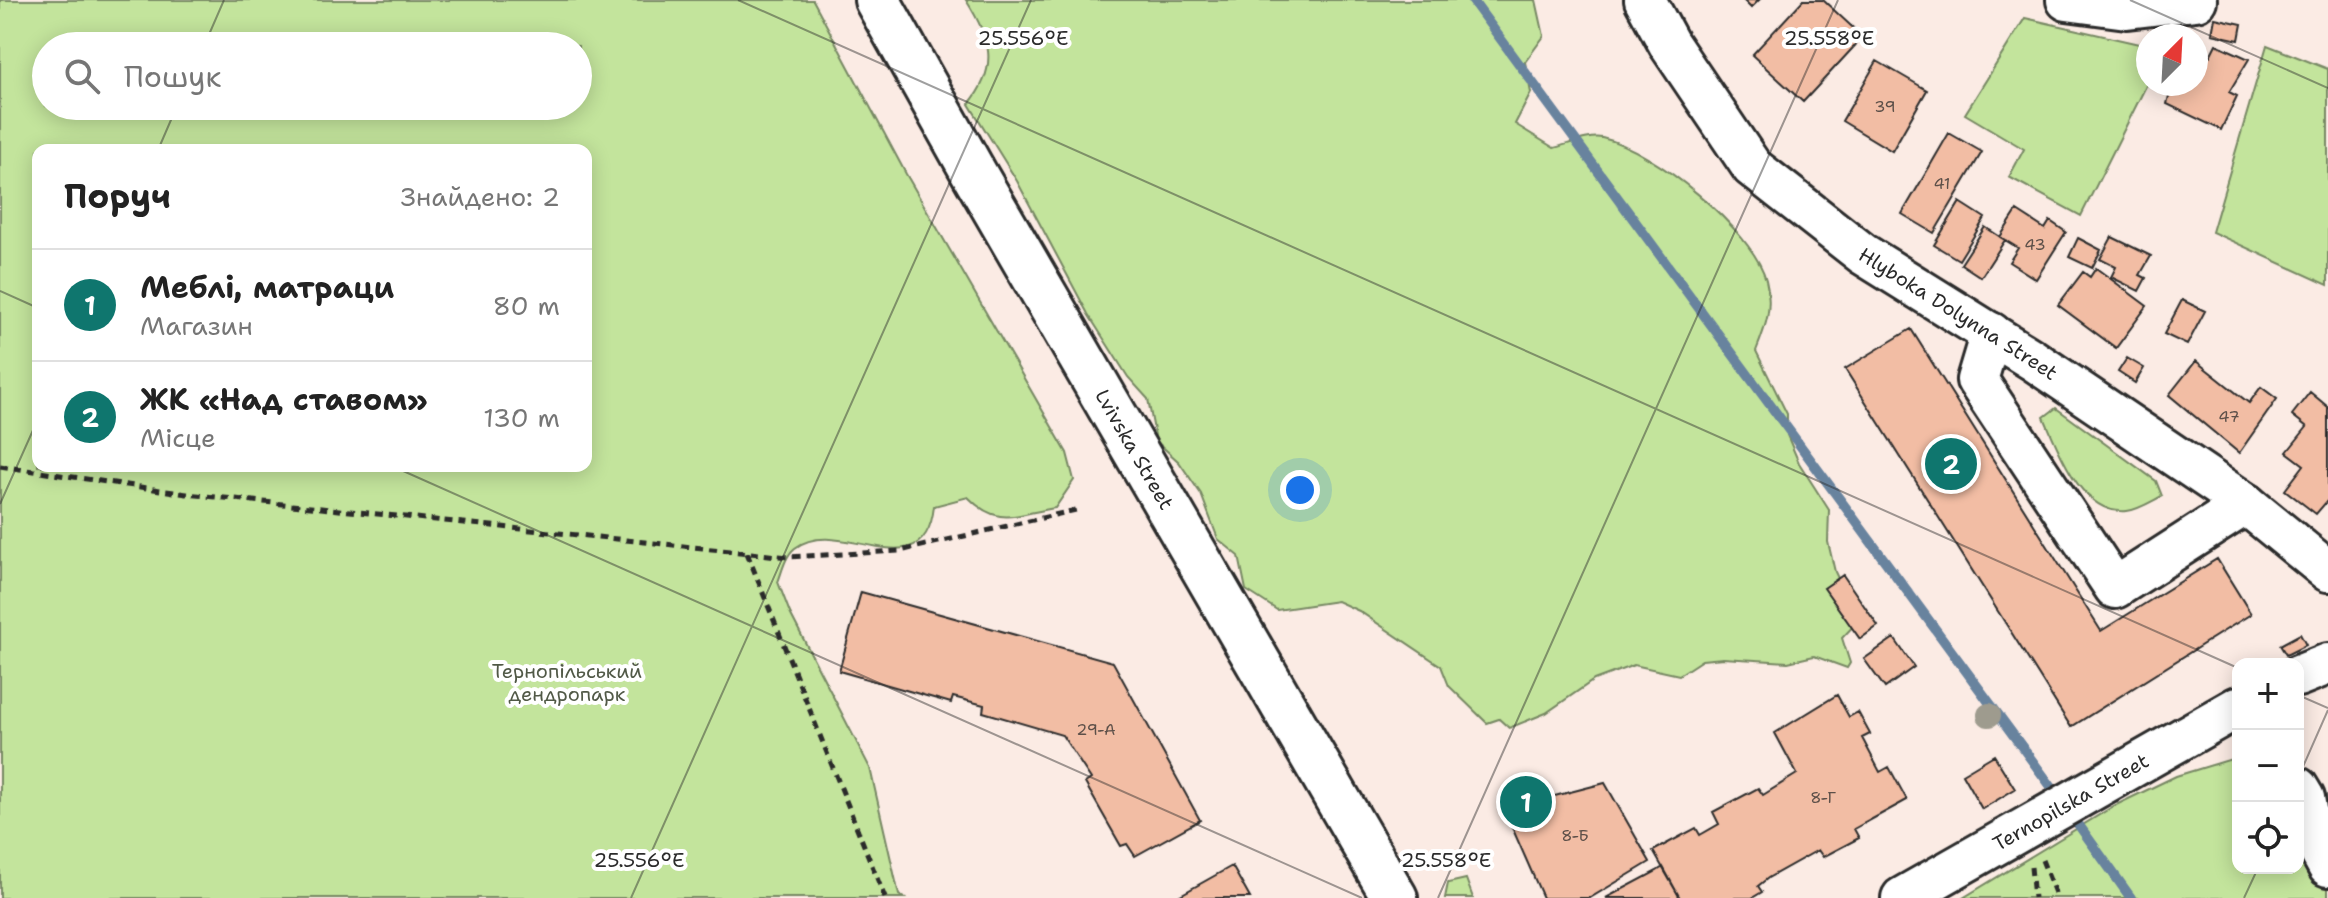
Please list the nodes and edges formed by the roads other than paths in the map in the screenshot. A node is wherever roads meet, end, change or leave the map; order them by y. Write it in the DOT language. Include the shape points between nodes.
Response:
graph roads {
  1 [pos="877,0"];
  2 [pos="1645,0"];
  3 [pos="2067,0"];
  4 [pos="2196,0"];
  5 [pos="1991,333"];
  6 [pos="2246,504"];
  7 [pos="2328,571"];
  8 [pos="2328,664"];
  9 [pos="2304,674"];
  10 [pos="2232,710"];
  11 [pos="2304,798"];
  12 [pos="2328,866"];
  13 [pos="1395,898"];
  14 [pos="1902,898"];
  1 -- 13 [label="main road, Lvivska Street"];
  2 -- 5 [label="street, Hlyboka Dolynna Street" via="1752,167 1863,254"];
  3 -- 4 [label="street" via="2127,8"];
  5 -- 6 [label="street, Hlyboka Dolynna Street"];
  5 -- 6 [label="street" via="1977,380 2115,588"];
  6 -- 7 [label="street, Hlyboka Dolynna Street"];
  8 -- 9 [label="street"];
  10 -- 14 [label="street, Ternopilska Street"];
  11 -- 12 [label="street" via="2310,833"];
}
